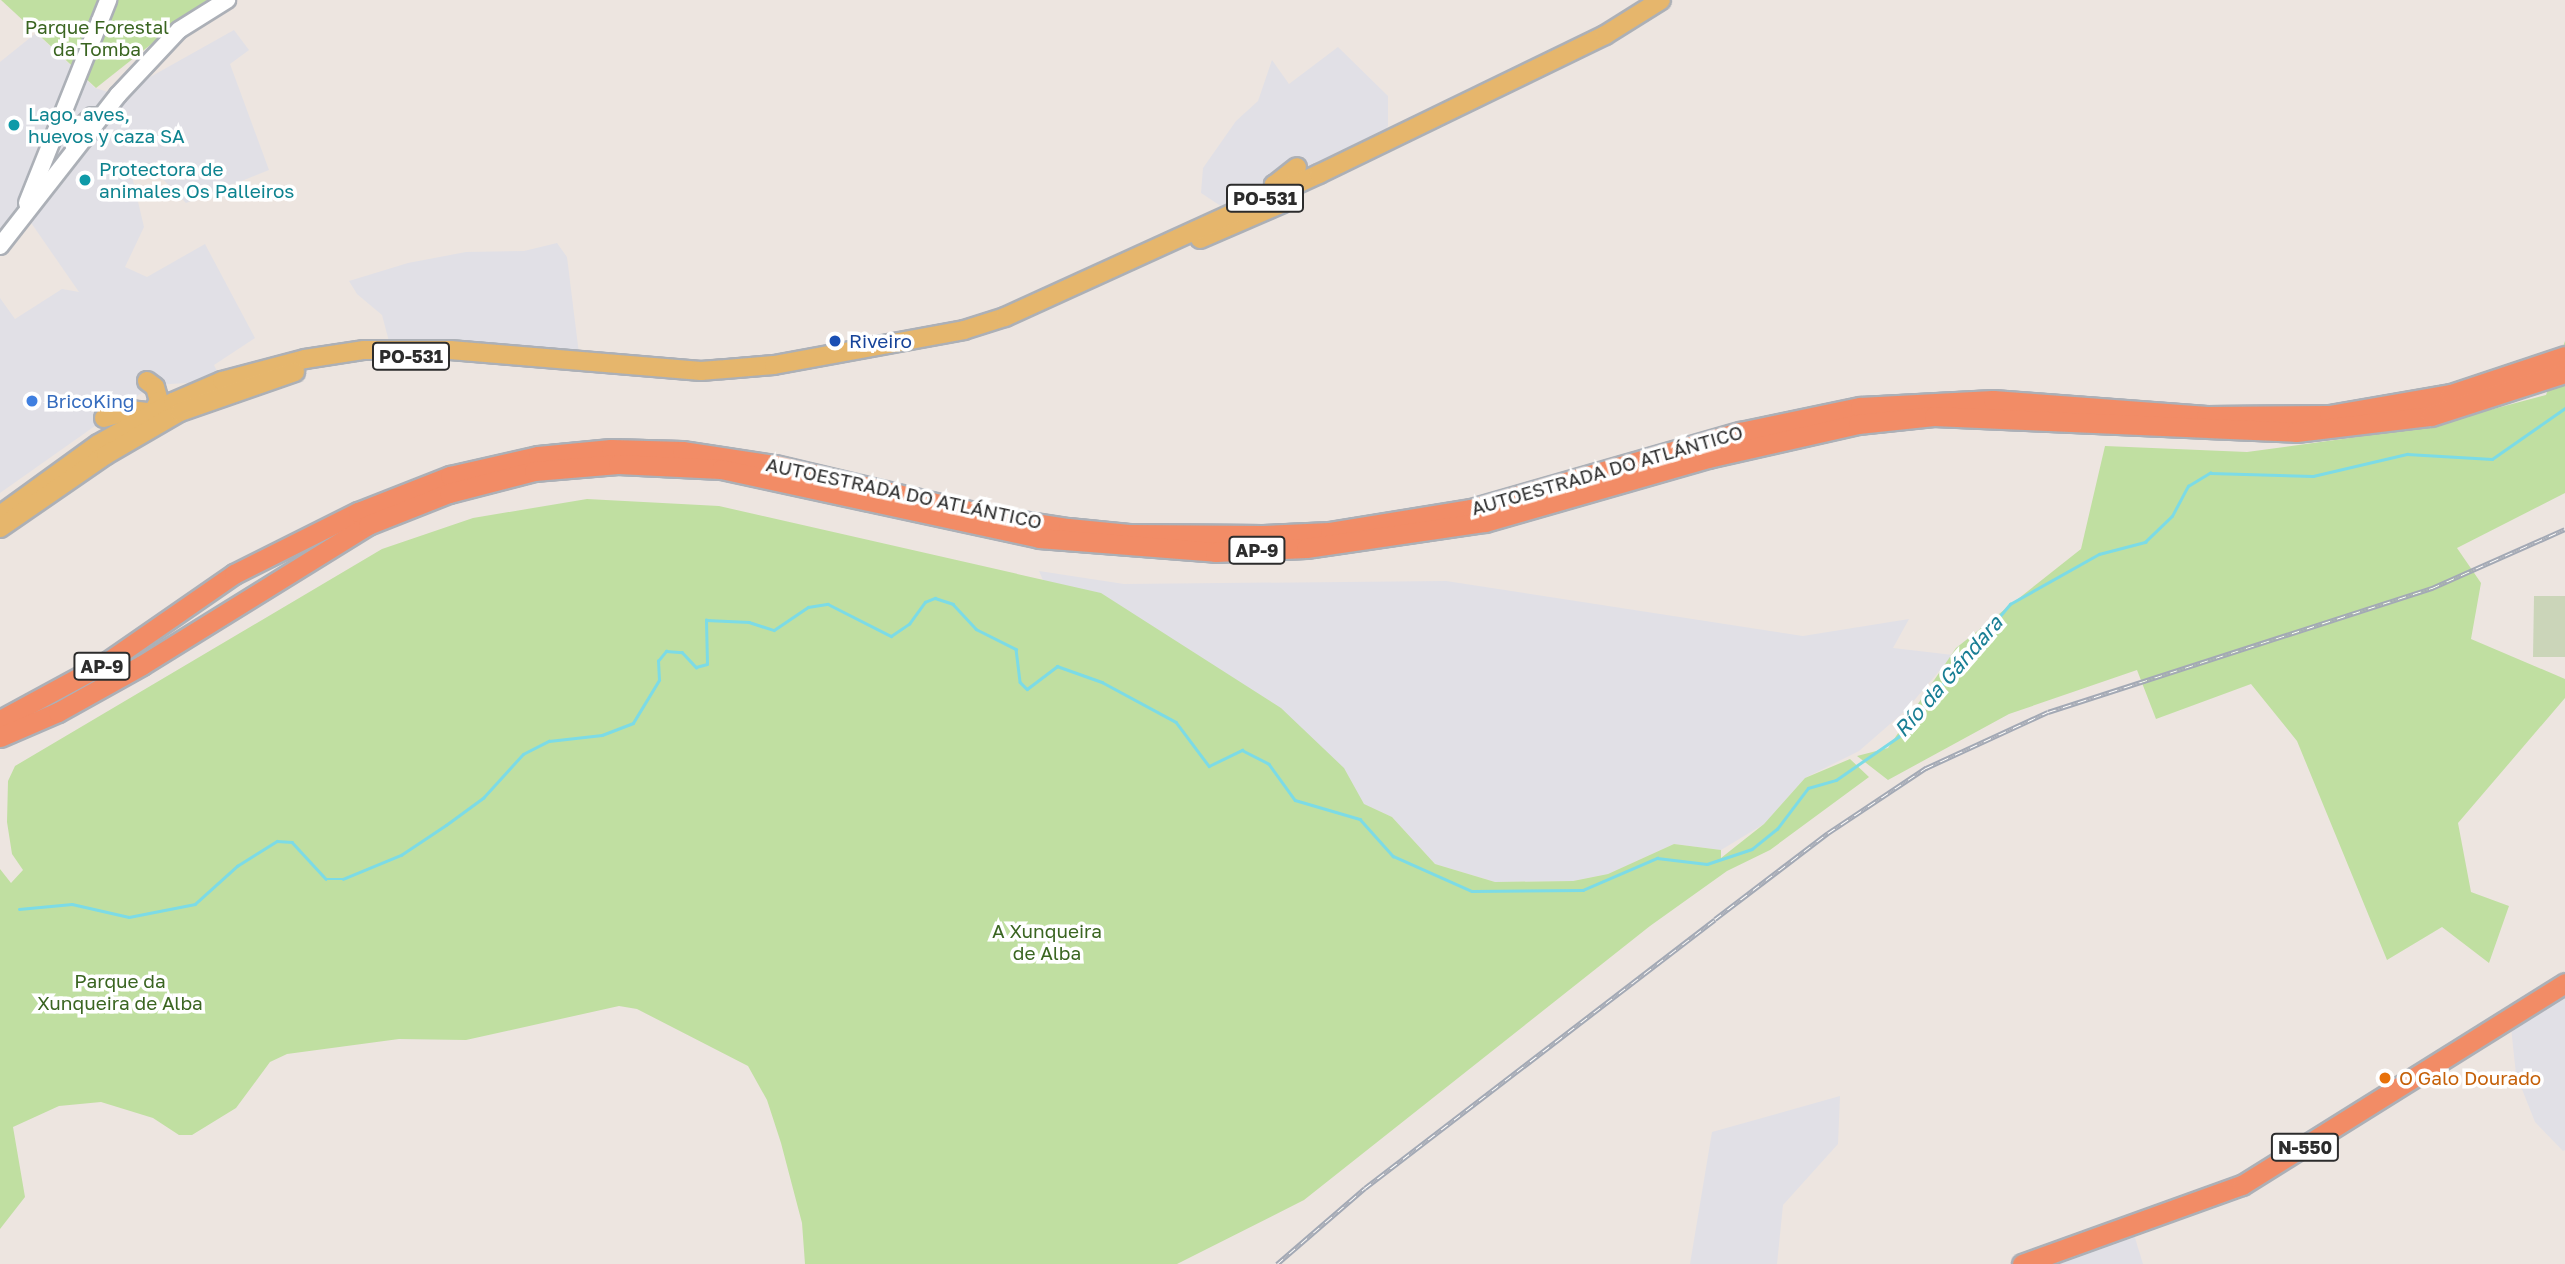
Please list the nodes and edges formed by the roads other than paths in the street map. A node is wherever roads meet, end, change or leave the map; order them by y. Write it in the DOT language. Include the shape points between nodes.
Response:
graph roads {
  1 [pos="108,0"];
  2 [pos="227,0"];
  3 [pos="1661,0"];
  4 [pos="1675,0"];
  5 [pos="118,95"];
  6 [pos="61,125"];
  7 [pos="48,148"];
  8 [pos="1364,162"];
  9 [pos="63,163"];
  10 [pos="1276,189"];
  11 [pos="25,214"];
  12 [pos="1214,233"];
  13 [pos="0,246"];
  14 [pos="2565,356"];
  15 [pos="2565,373"];
  16 [pos="258,384"];
  17 [pos="210,386"];
  18 [pos="153,413"];
  19 [pos="104,418"];
  20 [pos="0,515"];
  21 [pos="0,522"];
  22 [pos="0,527"];
  23 [pos="0,720"];
  24 [pos="0,737"];
  25 [pos="2565,983"];
  26 [pos="2022,1264"];
  1 -- 6 [label="street"];
  2 -- 5 [label="street" via="179,30"];
  3 -- 10 [label="main road, PO-531" via="1550,63 1300,174"];
  4 -- 8 [label="main road, PO-531" via="1614,40"];
  5 -- 6 [label="street" via="79,128"];
  5 -- 9 [label="street"];
  6 -- 7 [label="street"];
  6 -- 9 [label="street"];
  7 -- 9 [label="street"];
  7 -- 11 [label="street"];
  8 -- 10 [label="main road"];
  8 -- 12 [label="main road, PO-531"];
  9 -- 11 [label="street"];
  10 -- 12 [label="main road" via="1273,201"];
  10 -- 17 [label="main road, PO-531" via="1005,317 853,353 701,371 450,350 378,350 305,359"];
  11 -- 13 [label="street"];
  12 -- 16 [label="main road, PO-531" via="991,331 820,366 720,378 657,378 490,360 397,356 348,359"];
  14 -- 23 [label="highway, AUTOESTRADA DO ATLÁNTICO / AP-9" via="2451,394 2329,415 2206,416 1993,400 1860,407 1740,432 1471,509 1330,532 1129,534 1032,522 775,465 682,451 611,449 538,456 450,477 358,512 234,574 107,662"];
  15 -- 24 [label="highway, AUTOESTRADA DO ATLÁNTICO / AP-9" via="2431,416 2296,432 1934,416 1858,424 1708,458 1474,525 1306,548 1215,552 1039,538 721,469 631,464 534,471 449,493 368,525 142,665 58,712"];
  16 -- 18 [label="main road" via="235,383"];
  16 -- 22 [label="main road, PO-531" via="210,400 147,431"];
  17 -- 18 [label="main road, PO-531"];
  17 -- 18 [label="main road" via="176,390 151,384 160,407"];
  18 -- 19 [label="main road" via="130,410"];
  18 -- 20 [label="main road, PO-531" via="98,444"];
  18 -- 21 [label="main road"];
  25 -- 26 [label="highway, N-550" via="2242,1185"];
}
